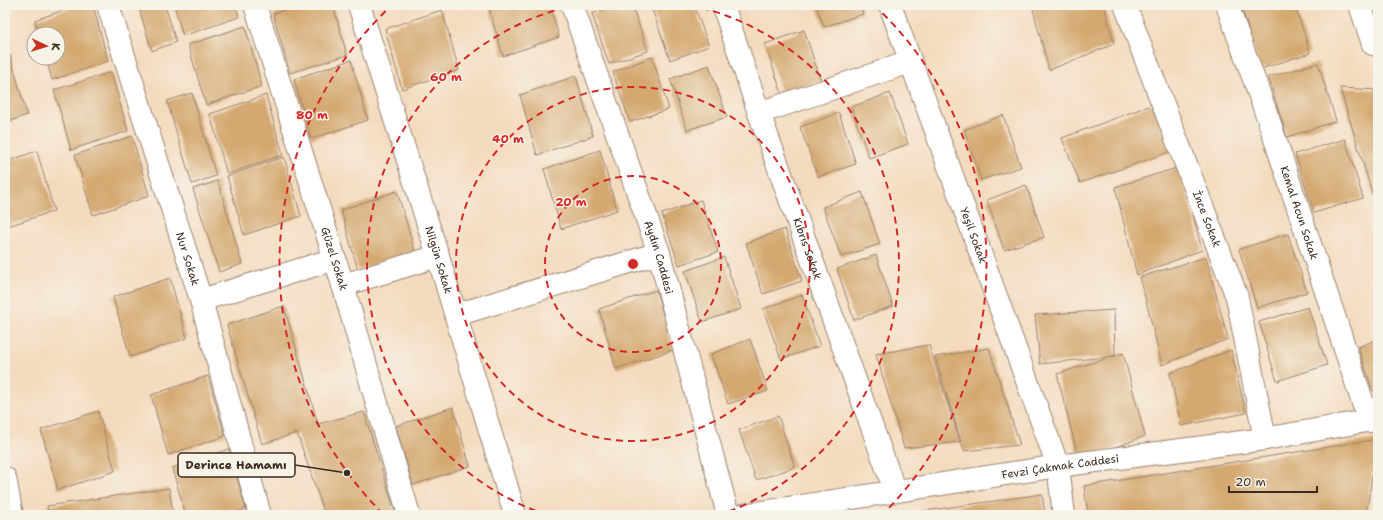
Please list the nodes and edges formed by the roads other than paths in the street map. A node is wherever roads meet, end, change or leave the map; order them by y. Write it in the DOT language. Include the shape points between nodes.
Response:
graph roads {
  1 [pos="108,5"];
  2 [pos="255,5"];
  3 [pos="359,5"];
  4 [pos="572,5"];
  5 [pos="723,5"];
  6 [pos="890,5"];
  7 [pos="1125,5"];
  8 [pos="1227,5"];
  9 [pos="1360,5"];
  10 [pos="1378,45"];
  11 [pos="910,62"];
  12 [pos="760,113"];
  13 [pos="659,254"];
  14 [pos="438,256"];
  15 [pos="335,259"];
  16 [pos="343,284"];
  17 [pos="201,300"];
  18 [pos="456,315"];
  19 [pos="1373,420"];
  20 [pos="1265,439"];
  21 [pos="1058,466"];
  22 [pos="5,478"];
  23 [pos="894,491"];
  24 [pos="12,515"];
  25 [pos="260,515"];
  26 [pos="409,515"];
  27 [pos="515,515"];
  28 [pos="728,515"];
  29 [pos="743,515"];
  30 [pos="1064,515"];
  1 -- 17 [label="street, Nur Sokak"];
  2 -- 15 [label="street, Güzel Sokak"];
  3 -- 14 [label="street, Nilgün Sokak"];
  4 -- 13 [label="street, Aydın Caddesi"];
  5 -- 12 [label="street, Kıbrıs Sokak"];
  6 -- 11 [label="street, Yeşil Sokak"];
  7 -- 20 [label="street, İnce Sokak" via="1237,297"];
  8 -- 19 [label="street, Kemal Acun Sokak"];
  9 -- 10 [label="street" via="1373,44"];
  11 -- 12 [label="street"];
  11 -- 21 [label="street, Yeşil Sokak"];
  12 -- 23 [label="street, Kıbrıs Sokak"];
  13 -- 18 [label="street"];
  13 -- 28 [label="street, Aydın Caddesi"];
  14 -- 16 [label="street"];
  14 -- 18 [label="street, Nilgün Sokak"];
  15 -- 16 [label="street, Güzel Sokak"];
  15 -- 17 [label="street"];
  16 -- 26 [label="street, Güzel Sokak"];
  17 -- 25 [label="street, Nur Sokak"];
  18 -- 27 [label="street, Nilgün Sokak"];
  19 -- 20 [label="street, Fevzi Çakmak Caddesi"];
  20 -- 21 [label="street, Fevzi Çakmak Caddesi"];
  21 -- 23 [label="street, Fevzi Çakmak Caddesi"];
  21 -- 30 [label="street, Yeşil Sokak"];
  22 -- 24 [label="street"];
  23 -- 29 [label="street, Fevzi Çakmak Caddesi"];
}
